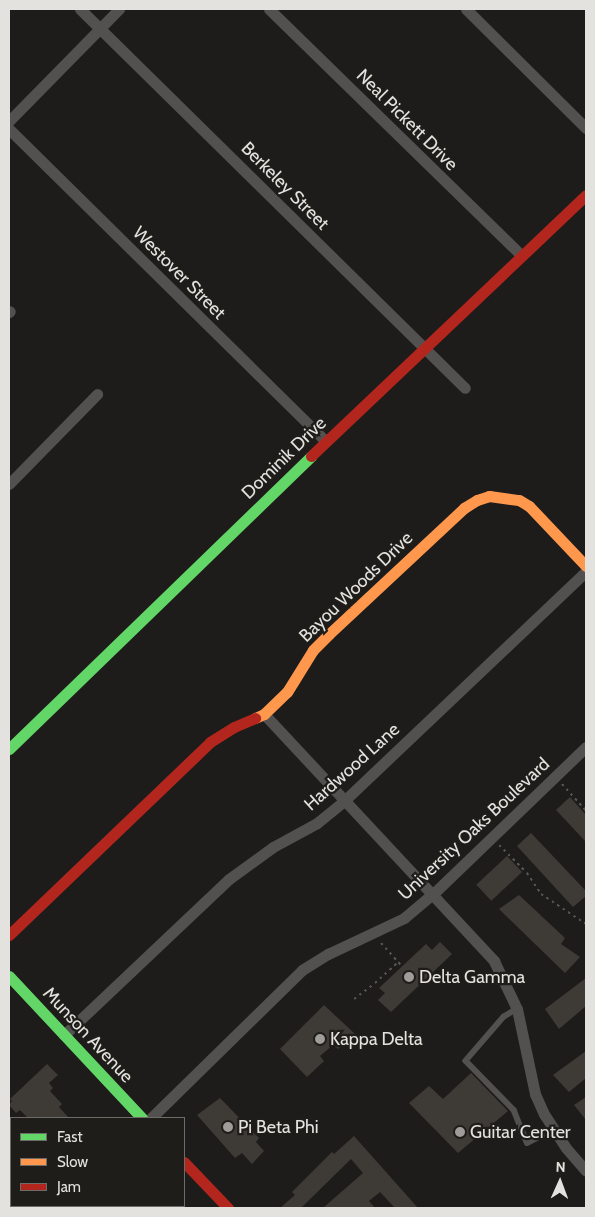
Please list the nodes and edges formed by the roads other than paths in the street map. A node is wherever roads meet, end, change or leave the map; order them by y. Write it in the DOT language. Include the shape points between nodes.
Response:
graph roads {
  1 [pos="80,9"];
  2 [pos="119,9"];
  3 [pos="269,9"];
  4 [pos="466,9"];
  5 [pos="100,29"];
  6 [pos="9,121"];
  7 [pos="586,128"];
  8 [pos="9,129"];
  9 [pos="586,195"];
  10 [pos="521,255"];
  11 [pos="424,348"];
  12 [pos="465,388"];
  13 [pos="96,394"];
  14 [pos="326,442"];
  15 [pos="9,484"];
  16 [pos="586,566"];
  17 [pos="586,571"];
  18 [pos="264,714"];
  19 [pos="586,747"];
  20 [pos="9,749"];
  21 [pos="345,800"];
  22 [pos="433,894"];
  23 [pos="9,935"];
  24 [pos="9,976"];
  25 [pos="517,1009"];
  26 [pos="64,1035"];
  27 [pos="141,1117"];
  28 [pos="152,1117"];
  29 [pos="552,1130"];
  30 [pos="185,1163"];
  31 [pos="586,1171"];
  32 [pos="228,1208"];
  1 -- 5 [label="street, Berkeley Street"];
  2 -- 5 [label="street"];
  3 -- 10 [label="street, Neal Pickett Drive"];
  4 -- 7 [label="street"];
  5 -- 6 [label="street"];
  5 -- 11 [label="street, Berkeley Street"];
  8 -- 14 [label="street, Westover Street"];
  9 -- 10 [label="street, Dominik Drive"];
  10 -- 11 [label="street, Dominik Drive"];
  11 -- 12 [label="street, Berkeley Street"];
  11 -- 14 [label="street, Dominik Drive"];
  13 -- 15 [label="street"];
  14 -- 20 [label="street, Dominik Drive"];
  16 -- 18 [label="street, Bayou Woods Drive" via="529,506 519,500 489,496 477,500 464,508 313,650 287,692"];
  17 -- 21 [label="street, Hardwood Lane"];
  18 -- 21 [label="street"];
  18 -- 23 [label="street, Bayou Woods Drive" via="210,742"];
  19 -- 22 [label="street, University Oaks Boulevard"];
  21 -- 22 [label="street"];
  21 -- 26 [label="street, Hardwood Lane" via="317,823 272,847 229,878"];
  22 -- 25 [label="street" via="494,961"];
  22 -- 28 [label="street, University Oaks Boulevard" via="404,918 302,970"];
  24 -- 26 [label="street, Munson Avenue"];
  25 -- 29 [label="street" via="535,1094"];
  25 -- 29 [label="lane" via="504,1017 466,1061 514,1110 527,1143"];
  26 -- 27 [label="street, Munson Avenue"];
  29 -- 31 [label="street"];
  30 -- 32 [label="street"];
}
